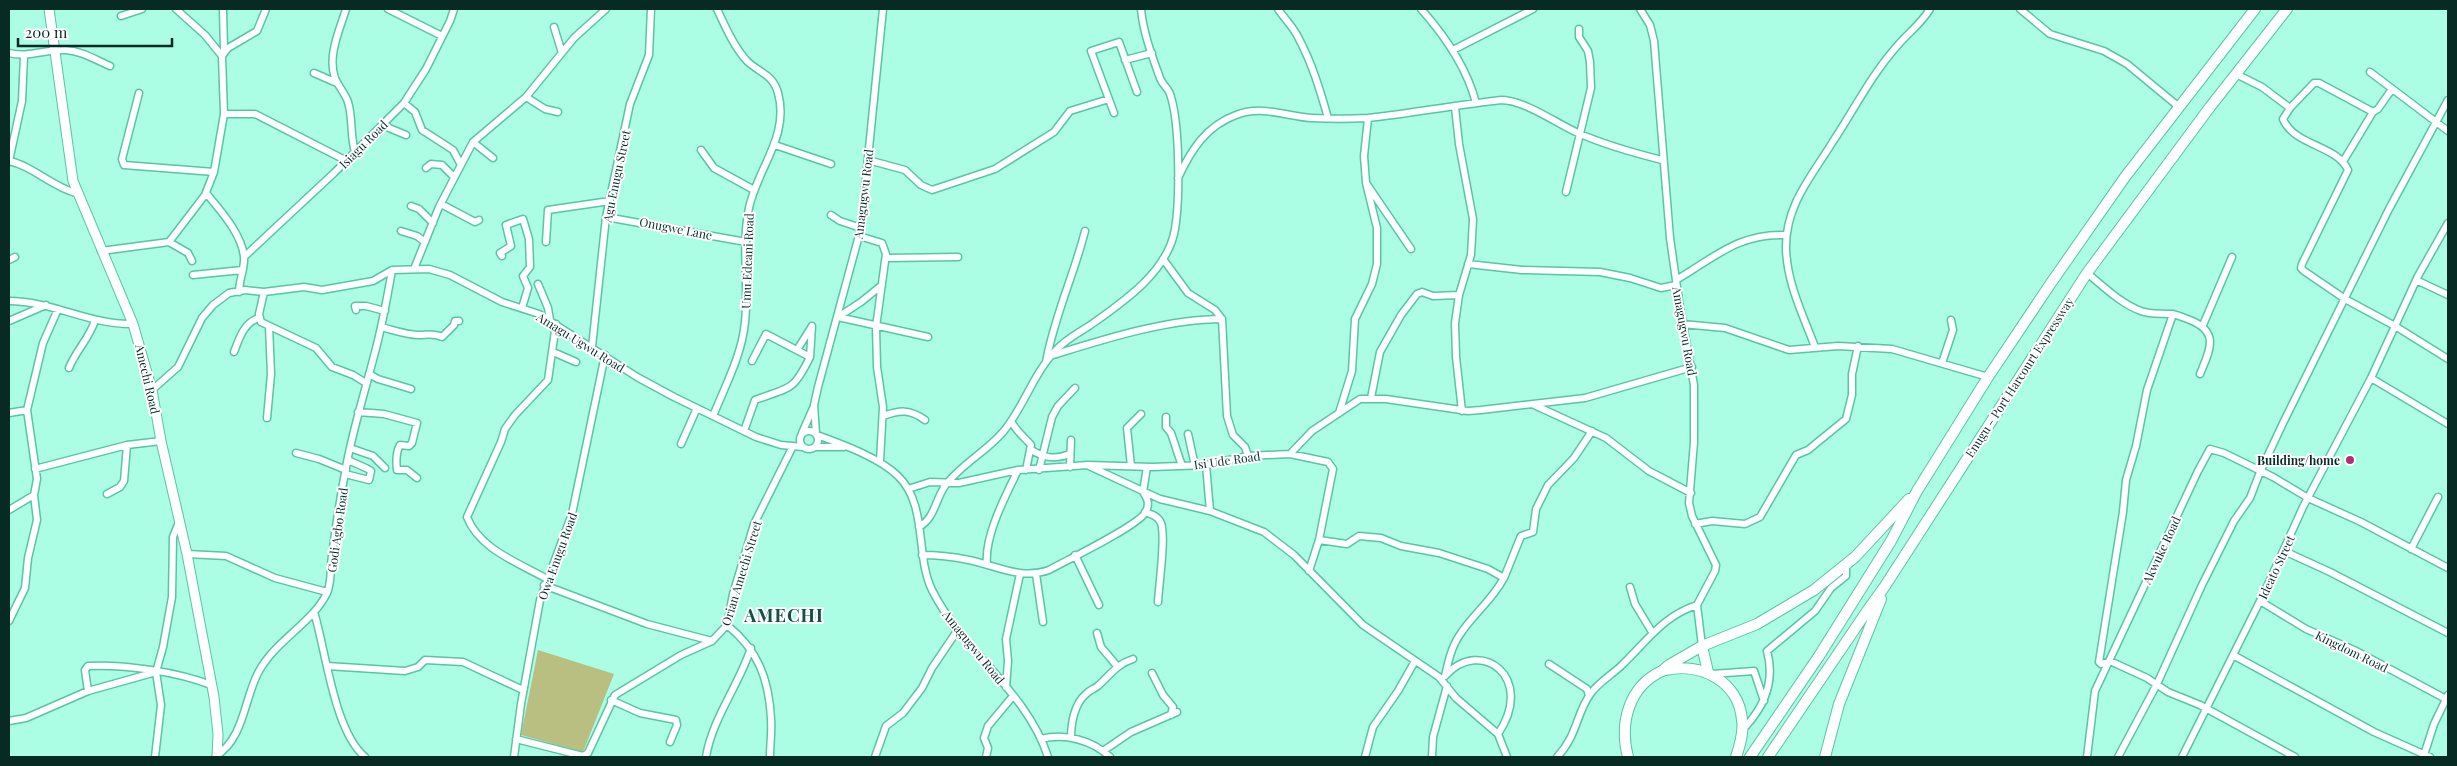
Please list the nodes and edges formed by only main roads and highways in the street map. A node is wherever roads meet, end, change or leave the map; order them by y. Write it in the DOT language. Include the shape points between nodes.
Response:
graph roads {
  1 [pos="49,9"];
  2 [pos="2255,9"];
  3 [pos="2287,9"];
  4 [pos="1917,491"];
  5 [pos="1886,586"];
  6 [pos="1702,646"];
  7 [pos="1662,671"];
  8 [pos="1710,673"];
  9 [pos="216,756"];
  10 [pos="1628,757"];
  11 [pos="1736,757"];
  12 [pos="1750,757"];
  13 [pos="1768,757"];
  14 [pos="1825,757"];
  1 -- 9 [label="main road, Amechi Road" via="68,161 76,193 133,324 152,390 212,686 218,734"];
  2 -- 4 [label="main road, Enugu - Port Harcourt Expressway" via="2125,177 1988,377"];
  3 -- 5 [label="main road, Enugu - Port Harcourt Expressway" via="2087,273"];
  4 -- 6 [label="main road" via="1846,565 1814,590 1757,624"];
  4 -- 12 [label="main road, Enugu - Port Harcourt Expressway" via="1891,541 1819,656"];
  5 -- 13 [label="main road, Enugu - Port Harcourt Expressway" via="1866,610"];
  5 -- 14 [label="main road" via="1839,704"];
  6 -- 7 [label="main road"];
  6 -- 8 [label="main road"];
  7 -- 8 [label="main road" via="1680,667"];
  7 -- 10 [label="main road" via="1642,684 1630,703 1625,728"];
  8 -- 11 [label="main road" via="1725,684 1739,706 1742,732"];
}
